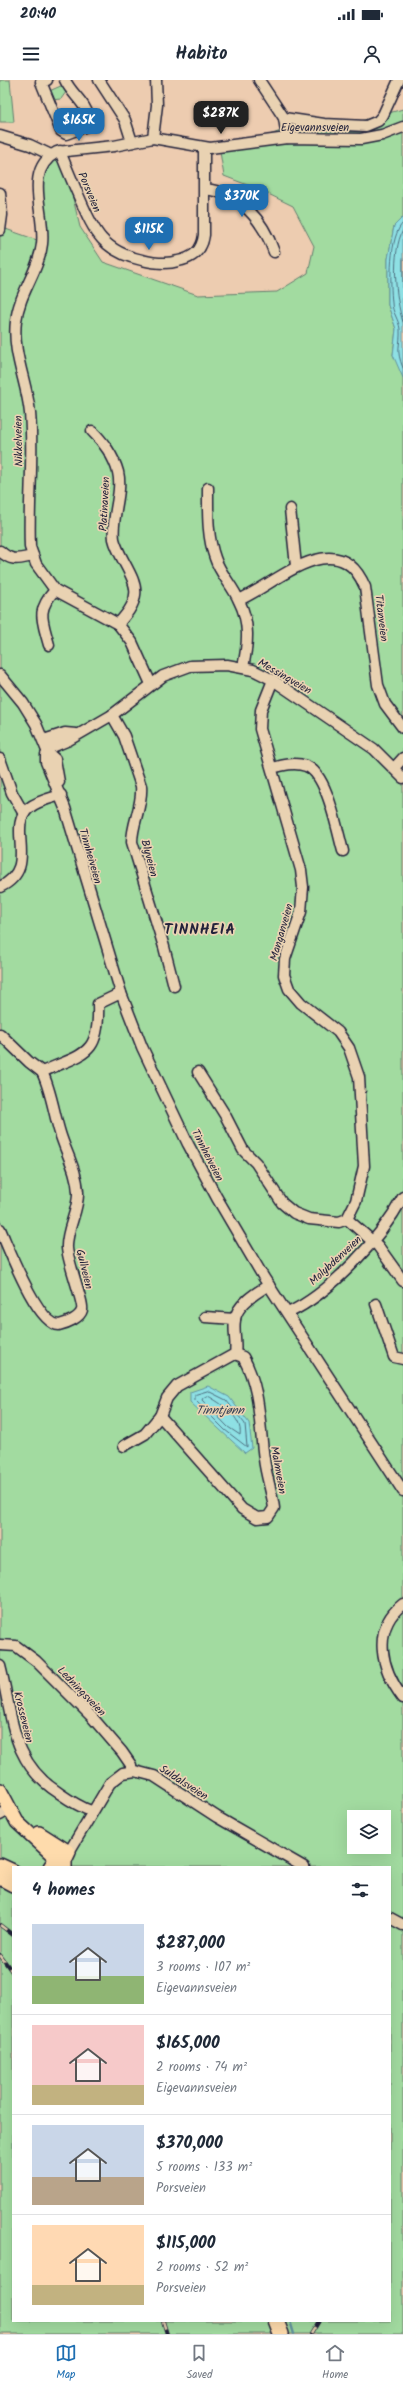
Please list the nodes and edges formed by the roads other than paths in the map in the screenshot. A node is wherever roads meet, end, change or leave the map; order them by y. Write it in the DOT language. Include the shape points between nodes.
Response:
graph roads {
  1 [pos="48,80"];
  2 [pos="65,80"];
  3 [pos="99,80"];
  4 [pos="156,80"];
  5 [pos="259,80"];
  6 [pos="399,80"];
  7 [pos="284,118"];
  8 [pos="403,127"];
  9 [pos="0,136"];
  10 [pos="153,138"];
  11 [pos="287,138"];
  12 [pos="132,142"];
  13 [pos="204,148"];
  14 [pos="55,153"];
  15 [pos="205,189"];
  16 [pos="0,193"];
  17 [pos="0,230"];
  18 [pos="274,252"];
  19 [pos="92,431"];
  20 [pos="208,488"];
  21 [pos="290,509"];
  22 [pos="0,551"];
  23 [pos="33,556"];
  24 [pos="296,566"];
  25 [pos="55,590"];
  26 [pos="239,600"];
  27 [pos="118,624"];
  28 [pos="49,645"];
  29 [pos="243,667"];
  30 [pos="0,675"];
  31 [pos="273,680"];
  32 [pos="151,684"];
  33 [pos="112,715"];
  34 [pos="403,728"];
  35 [pos="46,747"];
  36 [pos="403,758"];
  37 [pos="0,759"];
  38 [pos="272,768"];
  39 [pos="394,768"];
  40 [pos="403,778"];
  41 [pos="61,796"];
  42 [pos="24,814"];
  43 [pos="343,850"];
  44 [pos="0,887"];
  45 [pos="174,986"];
  46 [pos="121,993"];
  47 [pos="0,1034"];
  48 [pos="42,1072"];
  49 [pos="198,1072"];
  50 [pos="403,1197"];
  51 [pos="347,1219"];
  52 [pos="0,1229"];
  53 [pos="373,1241"];
  54 [pos="403,1281"];
  55 [pos="268,1285"];
  56 [pos="376,1304"];
  57 [pos="288,1313"];
  58 [pos="205,1317"];
  59 [pos="235,1319"];
  60 [pos="235,1354"];
  61 [pos="403,1359"];
  62 [pos="160,1416"];
  63 [pos="124,1446"];
  64 [pos="403,1491"];
  65 [pos="403,1604"];
  66 [pos="0,1645"];
  67 [pos="0,1666"];
  68 [pos="403,1698"];
  69 [pos="131,1771"];
  70 [pos="0,1790"];
  71 [pos="5,1812"];
  72 [pos="90,1813"];
  73 [pos="63,1859"];
  74 [pos="0,1866"];
  75 [pos="302,1866"];
  76 [pos="12,1872"];
  77 [pos="0,1877"];
  78 [pos="12,1883"];
  79 [pos="391,1919"];
  80 [pos="403,1925"];
  81 [pos="276,2322"];
  82 [pos="280,2334"];
  1 -- 2 [label="street" via="41,82 62,131 66,134 87,126 90,120 81,99"];
  3 -- 12 [label="street" via="125,120"];
  4 -- 10 [label="street" via="157,105"];
  5 -- 7 [label="street"];
  6 -- 7 [label="street" via="383,115 378,121 366,126 324,124"];
  7 -- 11 [label="street"];
  8 -- 11 [label="street, Eigevannsveien" via="361,139"];
  9 -- 14 [label="street"];
  10 -- 12 [label="street, Eigevannsveien"];
  10 -- 13 [label="street, Eigevannsveien"];
  11 -- 13 [label="street, Eigevannsveien"];
  12 -- 14 [label="street, Eigevannsveien"];
  13 -- 15 [label="street, Porsveien"];
  14 -- 15 [label="street, Porsveien" via="95,231 114,250 135,259 168,263 194,255 203,242"];
  14 -- 23 [label="street, Nikkelveien" via="42,165 37,177 42,244 37,264 19,307 16,323 18,360 30,416 30,539"];
  15 -- 18 [label="street" via="230,196 246,206 265,230"];
  16 -- 17 [label="street"];
  19 -- 27 [label="street, Platinaveien" via="108,452 118,472 114,539 120,558 135,585 133,602"];
  20 -- 26 [label="street" via="208,519 213,551 220,570"];
  21 -- 24 [label="street"];
  22 -- 23 [label="street" via="7,558"];
  23 -- 25 [label="street, Nikkelveien"];
  24 -- 26 [label="street, Titanveien"];
  24 -- 34 [label="street, Titanveien" via="318,558 334,559 351,567 362,579 367,597 378,685 385,704"];
  25 -- 27 [label="street, Nikkelveien"];
  25 -- 28 [label="street" via="41,610"];
  26 -- 29 [label="street" via="248,632"];
  27 -- 32 [label="street, Nikkelveien" via="132,642"];
  29 -- 31 [label="street, Messingveien"];
  29 -- 32 [label="street, Messingveien" via="212,664 185,667"];
  30 -- 35 [label="street, Tinnheiveien" via="23,702"];
  31 -- 38 [label="street, Manganveien" via="261,710 260,720 260,729"];
  31 -- 39 [label="street, Messingveien" via="366,744"];
  32 -- 33 [label="street, Messingveien"];
  33 -- 35 [label="street, Messingveien" via="68,740"];
  33 -- 45 [label="street, Blyveien" via="124,736 141,786 142,795 132,842"];
  35 -- 41 [label="street, Tinnheiveien" via="46,762"];
  36 -- 39 [label="street"];
  37 -- 42 [label="street" via="12,793"];
  38 -- 43 [label="street" via="300,764 312,769 328,799"];
  38 -- 51 [label="street, Manganveien" via="303,880 301,912 285,959 284,975 289,989 300,1003 338,1032 349,1048 359,1077 364,1166 356,1201"];
  39 -- 40 [label="street, Messingveien"];
  41 -- 42 [label="street" via="34,805"];
  41 -- 46 [label="street, Tinnheiveien"];
  42 -- 44 [label="street" via="20,832 19,869 14,877"];
  46 -- 48 [label="street" via="98,1004 95,1036 86,1052"];
  46 -- 55 [label="street, Tinnheiveien" via="142,1047 188,1144 226,1216"];
  47 -- 48 [label="street"];
  48 -- 52 [label="street, Gullveien" via="78,1192 67,1239 73,1280 82,1304 77,1317 59,1325 48,1321 30,1294"];
  49 -- 51 [label="street" via="243,1150 256,1163 282,1203 294,1213 309,1219 339,1222"];
  50 -- 53 [label="street, Molybdenveien"];
  51 -- 53 [label="street"];
  53 -- 54 [label="street"];
  53 -- 57 [label="street, Molybdenveien" via="319,1292"];
  55 -- 57 [label="street, Tinnheiveien"];
  55 -- 59 [label="street" via="244,1304"];
  56 -- 61 [label="street" via="394,1357"];
  57 -- 64 [label="street, Tinnheiveien"];
  58 -- 59 [label="street"];
  59 -- 60 [label="street"];
  60 -- 62 [label="street" via="177,1386 167,1398"];
  60 -- 62 [label="street, Malmveien" via="243,1357 247,1364 258,1400 264,1460 274,1508 268,1516 257,1518 242,1509"];
  62 -- 63 [label="street" via="145,1434"];
  65 -- 68 [label="street" via="388,1619 382,1642 386,1666"];
  66 -- 69 [label="street, Ledningsveien" via="16,1646 36,1661 91,1716 122,1752 131,1765"];
  67 -- 72 [label="street, Krosseveien" via="14,1732 24,1758 45,1784"];
  69 -- 72 [label="street" via="118,1776 110,1783"];
  69 -- 75 [label="street, Suldalsveien" via="154,1776 217,1817"];
  70 -- 71 [label="main road"];
  71 -- 73 [label="main road"];
  72 -- 73 [label="street"];
  74 -- 76 [label="highway"];
  77 -- 78 [label="highway"];
  79 -- 80 [label="street"];
  81 -- 82 [label="highway"];
}
